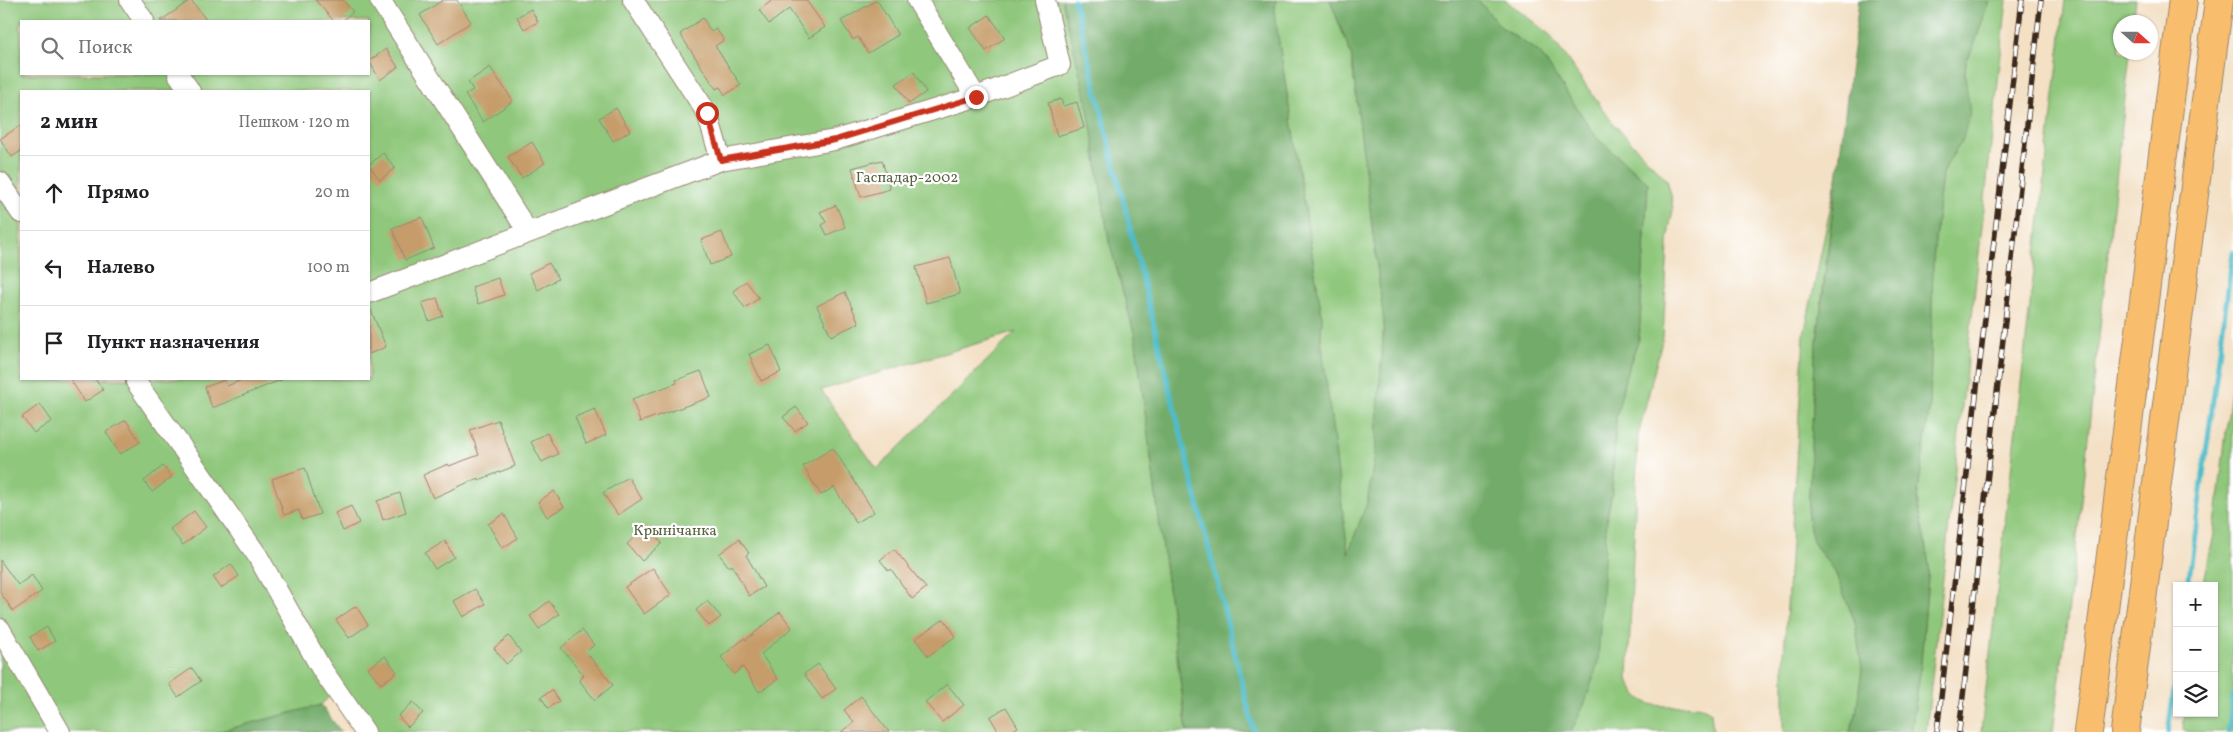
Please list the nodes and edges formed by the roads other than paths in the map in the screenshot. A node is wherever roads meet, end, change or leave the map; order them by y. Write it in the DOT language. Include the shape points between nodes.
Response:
graph roads {
  1 [pos="130,0"];
  2 [pos="380,0"];
  3 [pos="633,0"];
  4 [pos="917,0"];
  5 [pos="1045,0"];
  6 [pos="2183,0"];
  7 [pos="2219,0"];
  8 [pos="143,20"];
  9 [pos="179,75"];
  10 [pos="189,90"];
  11 [pos="976,97"];
  12 [pos="721,160"];
  13 [pos="0,182"];
  14 [pos="20,212"];
  15 [pos="528,232"];
  16 [pos="370,293"];
  17 [pos="137,380"];
  18 [pos="0,629"];
  19 [pos="60,732"];
  20 [pos="365,732"];
  21 [pos="2088,732"];
  22 [pos="2125,732"];
  1 -- 8 [label="street"];
  2 -- 15 [label="street"];
  3 -- 12 [label="street" via="707,113"];
  4 -- 11 [label="street"];
  5 -- 11 [label="street" via="1060,65"];
  6 -- 21 [label="highway"];
  7 -- 22 [label="highway"];
  9 -- 10 [label="street"];
  11 -- 12 [label="street" via="835,140"];
  12 -- 15 [label="street"];
  13 -- 14 [label="street"];
  15 -- 16 [label="street"];
  17 -- 20 [label="street" via="257,555 321,668"];
  18 -- 19 [label="street"];
}
